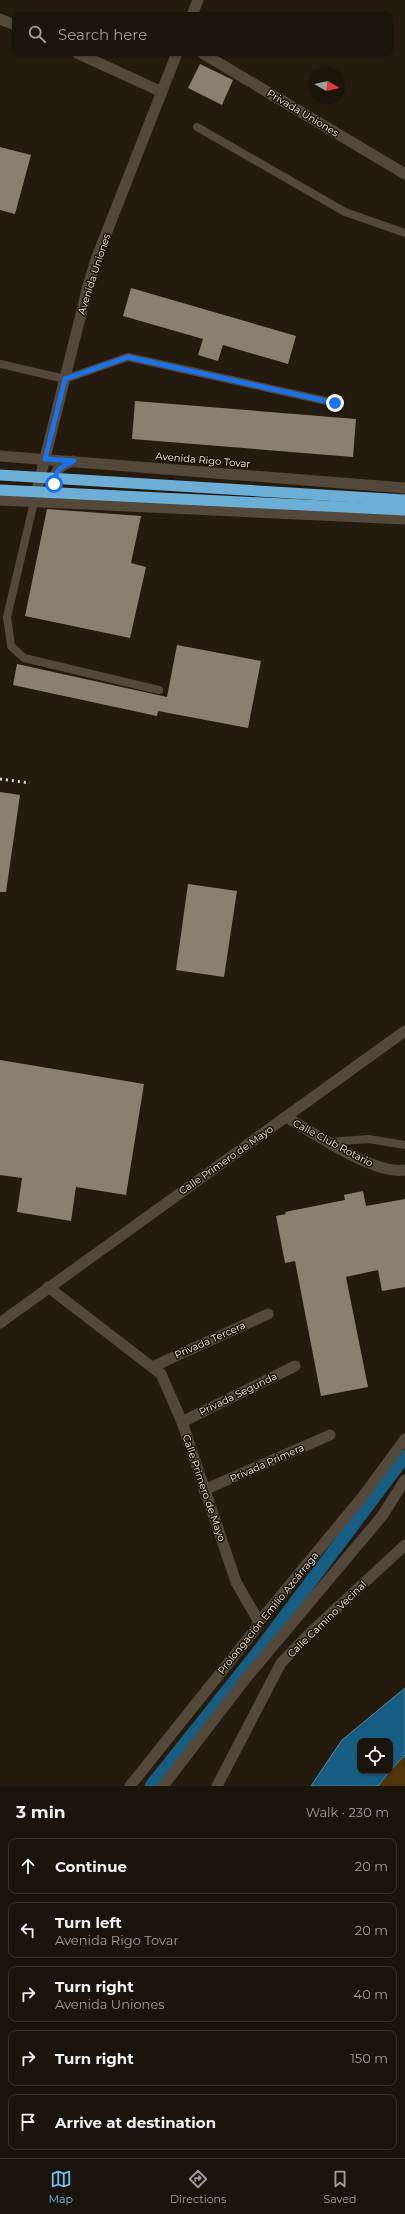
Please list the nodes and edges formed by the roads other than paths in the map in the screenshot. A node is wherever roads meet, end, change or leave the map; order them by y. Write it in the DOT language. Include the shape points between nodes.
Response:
graph roads {
  1 [pos="198,0"];
  2 [pos="193,12"];
  3 [pos="0,19"];
  4 [pos="12,23"];
  5 [pos="83,56"];
  6 [pos="176,56"];
  7 [pos="207,56"];
  8 [pos="162,92"];
  9 [pos="197,127"];
  10 [pos="405,174"];
  11 [pos="405,233"];
  12 [pos="0,364"];
  13 [pos="65,379"];
  14 [pos="335,403"];
  15 [pos="0,456"];
  16 [pos="45,459"];
  17 [pos="74,461"];
  18 [pos="0,475"];
  19 [pos="405,488"];
  20 [pos="0,490"];
  21 [pos="0,500"];
  22 [pos="34,502"];
  23 [pos="404,503"];
  24 [pos="76,504"];
  25 [pos="405,519"];
  26 [pos="159,690"];
  27 [pos="405,1031"];
  28 [pos="286,1117"];
  29 [pos="329,1142"];
  30 [pos="405,1145"];
  31 [pos="405,1170"];
  32 [pos="48,1287"];
  33 [pos="268,1314"];
  34 [pos="0,1323"];
  35 [pos="152,1366"];
  36 [pos="295,1366"];
  37 [pos="182,1422"];
  38 [pos="330,1435"];
  39 [pos="405,1439"];
  40 [pos="405,1480"];
  41 [pos="204,1490"];
  42 [pos="405,1546"];
  43 [pos="259,1622"];
  44 [pos="130,1786"];
  45 [pos="163,1786"];
  46 [pos="217,1786"];
  1 -- 2 [label="street"];
  3 -- 4 [label="street"];
  5 -- 8 [label="street"];
  6 -- 8 [label="street, Avenida Uniones"];
  7 -- 10 [label="street, Privada Uniones"];
  8 -- 13 [label="street, Avenida Uniones" via="97,257"];
  9 -- 11 [label="lane" via="345,212"];
  12 -- 13 [label="lane"];
  13 -- 14 [label="lane" via="128,357"];
  13 -- 16 [label="street, Avenida Uniones"];
  15 -- 16 [label="street, Avenida Rigo Tovar"];
  16 -- 17 [label="street, Avenida Rigo Tovar"];
  16 -- 22 [label="street, Avenida Uniones"];
  17 -- 19 [label="street, Avenida Rigo Tovar"];
  17 -- 24 [label="street" via="57,471 54,484 59,497"];
  18 -- 23 [label="highway"];
  20 -- 23 [label="highway"];
  21 -- 22 [label="street"];
  22 -- 24 [label="street"];
  22 -- 26 [label="lane" via="7,617 11,646 24,658"];
  24 -- 25 [label="street"];
  27 -- 28 [label="street, Calle Primero de Mayo"];
  28 -- 29 [label="street, Calle Club Rotario"];
  28 -- 32 [label="street, Calle Primero de Mayo"];
  29 -- 30 [label="lane" via="369,1139"];
  29 -- 31 [label="street, Calle Club Rotario" via="381,1168"];
  32 -- 34 [label="street, Calle Primero de Mayo"];
  32 -- 35 [label="street, Calle Primero de Mayo"];
  33 -- 35 [label="street, Privada Tercera"];
  35 -- 37 [label="street, Calle Primero de Mayo" via="161,1374 167,1385"];
  36 -- 37 [label="street, Privada Segunda"];
  37 -- 41 [label="street, Calle Primero de Mayo"];
  38 -- 41 [label="street, Privada Primera"];
  39 -- 43 [label="street, Prolongación Emilio Azcárraga" via="364,1495"];
  40 -- 45 [label="street" via="382,1516 247,1677"];
  41 -- 43 [label="street, Calle Primero de Mayo" via="236,1582"];
  42 -- 46 [label="street, Calle Camino Vecinal" via="281,1663"];
  43 -- 44 [label="street, Prolongación Emilio Azcárraga"];
}
